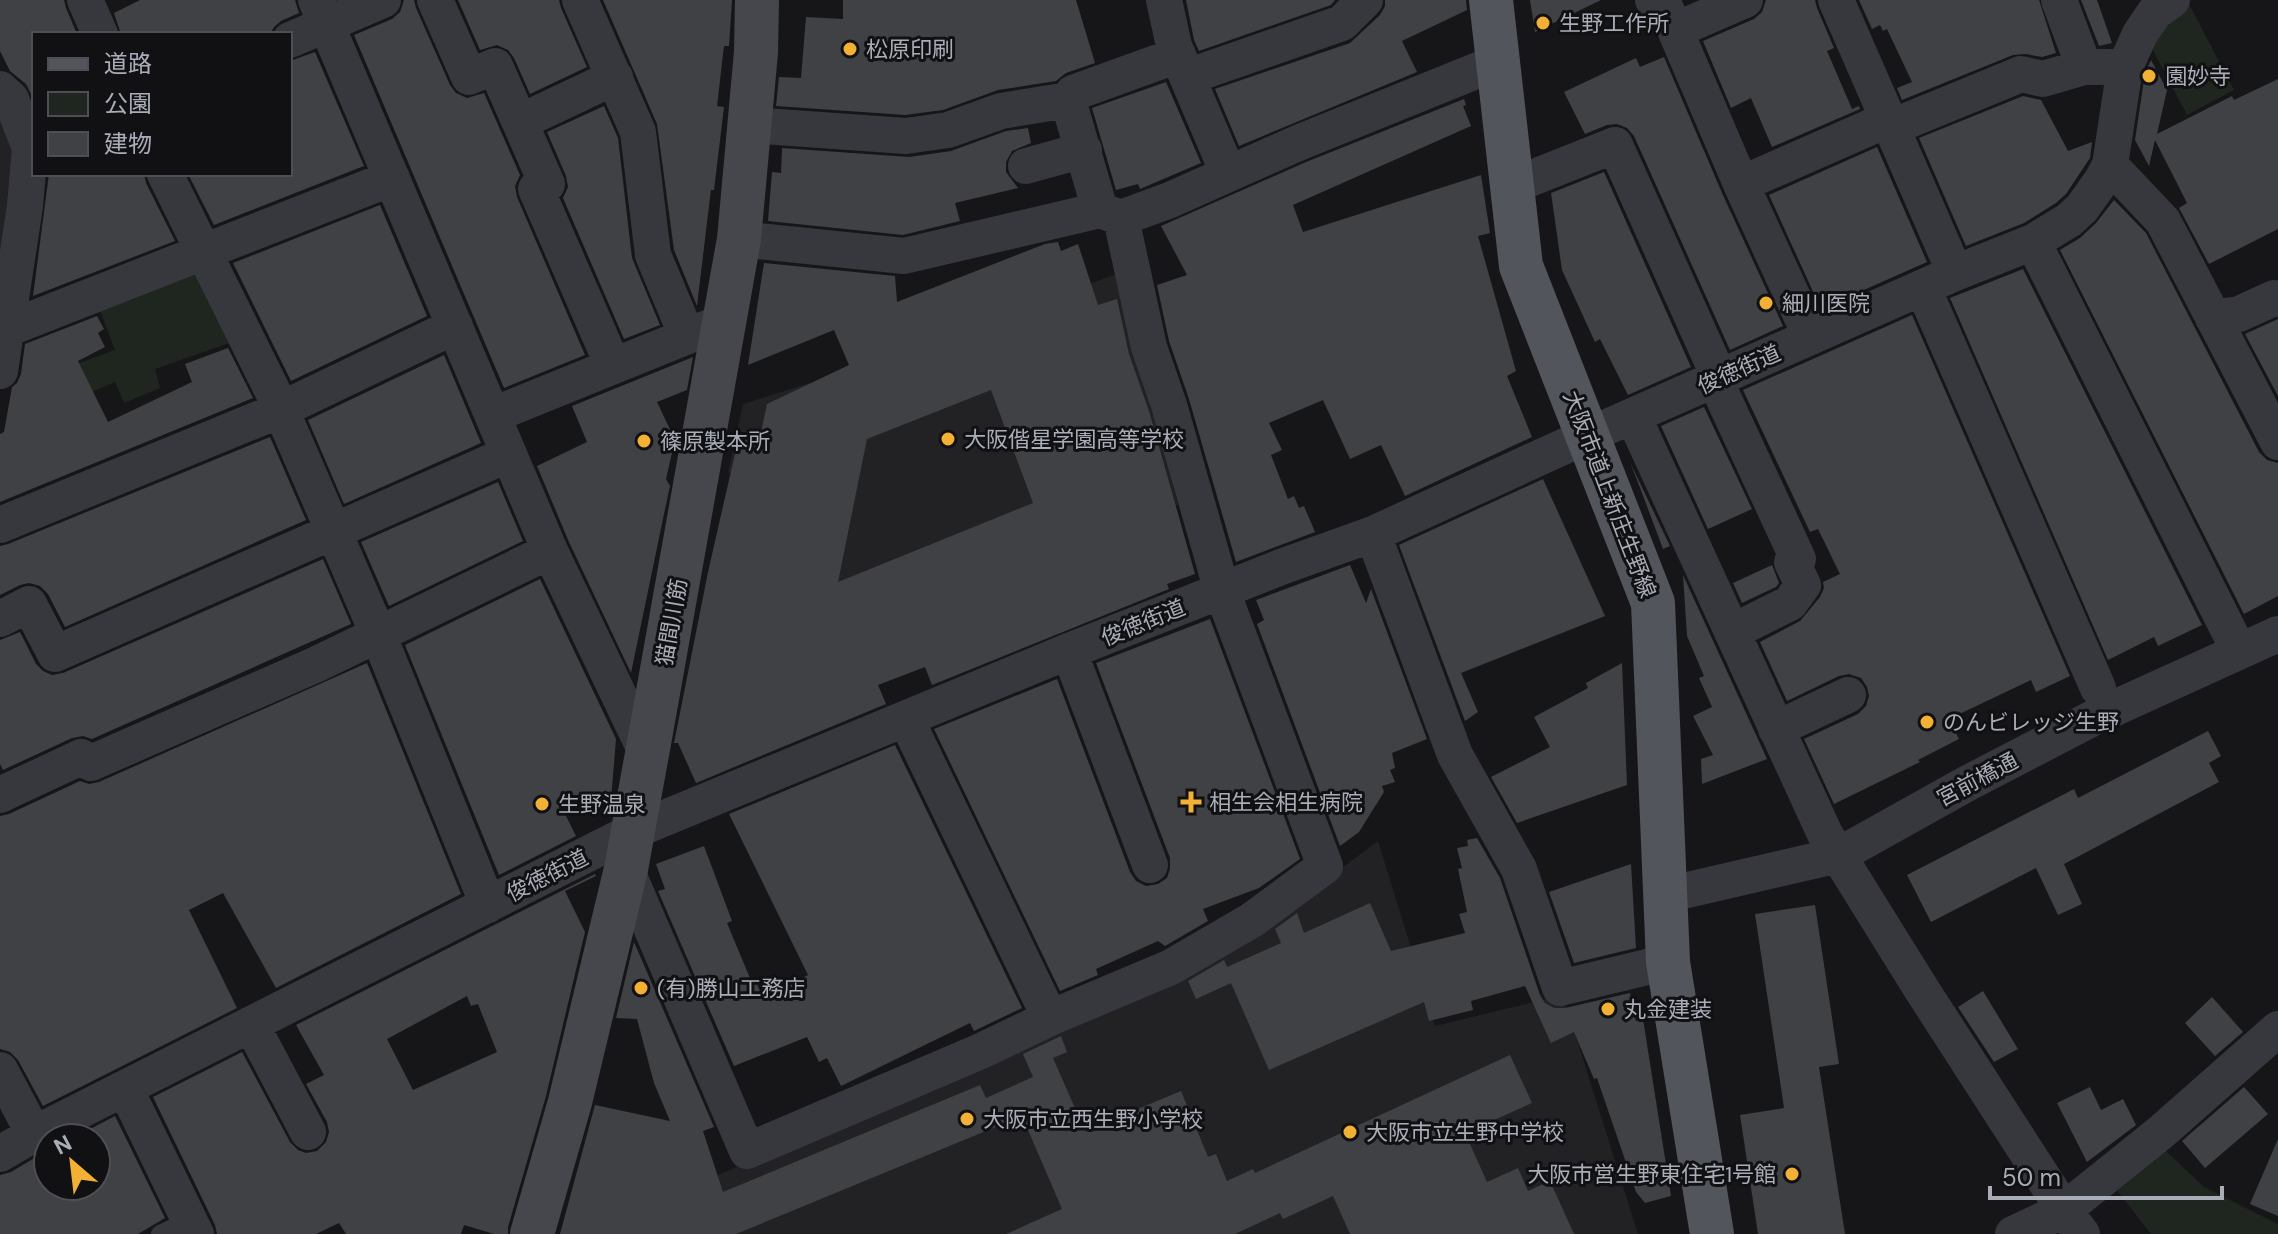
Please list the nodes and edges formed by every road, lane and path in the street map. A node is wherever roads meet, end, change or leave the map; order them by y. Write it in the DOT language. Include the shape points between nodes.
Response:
graph roads {
  1 [pos="383,0"];
  2 [pos="435,0"];
  3 [pos="580,0"];
  4 [pos="757,0"];
  5 [pos="1164,0"];
  6 [pos="1365,0"];
  7 [pos="1491,0"];
  8 [pos="1653,0"];
  9 [pos="1745,0"];
  10 [pos="1836,0"];
  11 [pos="2059,0"];
  12 [pos="2172,0"];
  13 [pos="321,12"];
  14 [pos="1676,30"];
  15 [pos="292,38"];
  16 [pos="1498,62"];
  17 [pos="1183,66"];
  18 [pos="2084,67"];
  19 [pos="2125,67"];
  20 [pos="615,77"];
  21 [pos="0,89"];
  22 [pos="1068,100"];
  23 [pos="520,122"];
  24 [pos="1891,123"];
  25 [pos="749,125"];
  26 [pos="1084,150"];
  27 [pos="2110,165"];
  28 [pos="1026,166"];
  29 [pos="1228,173"];
  30 [pos="166,176"];
  31 [pos="392,178"];
  32 [pos="1741,184"];
  33 [pos="1512,186"];
  34 [pos="1111,214"];
  35 [pos="739,239"];
  36 [pos="2033,242"];
  37 [pos="203,252"];
  38 [pos="1939,280"];
  39 [pos="2278,299"];
  40 [pos="2213,318"];
  41 [pos="455,326"];
  42 [pos="705,328"];
  43 [pos="7,329"];
  44 [pos="1811,337"];
  45 [pos="613,366"];
  46 [pos="0,371"];
  47 [pos="1717,379"];
  48 [pos="2270,405"];
  49 [pos="280,410"];
  50 [pos="493,415"];
  51 [pos="1633,416"];
  52 [pos="1589,435"];
  53 [pos="2278,442"];
  54 [pos="509,454"];
  55 [pos="0,525"];
  56 [pos="333,530"];
  57 [pos="1373,534"];
  58 [pos="550,551"];
  59 [pos="1222,591"];
  60 [pos="0,619"];
  61 [pos="1732,632"];
  62 [pos="378,634"];
  63 [pos="2278,634"];
  64 [pos="1069,651"];
  65 [pos="2239,651"];
  66 [pos="2098,688"];
  67 [pos="1848,695"];
  68 [pos="906,719"];
  69 [pos="1776,729"];
  70 [pos="647,754"];
  71 [pos="0,795"];
  72 [pos="628,850"];
  73 [pos="1839,855"];
  74 [pos="1150,865"];
  75 [pos="1666,895"];
  76 [pos="488,905"];
  77 [pos="1668,962"];
  78 [pos="1050,1018"];
  79 [pos="251,1024"];
  80 [pos="2278,1029"];
  81 [pos="0,1070"];
  82 [pos="125,1088"];
  83 [pos="58,1122"];
  84 [pos="32,1130"];
  85 [pos="308,1132"];
  86 [pos="32,1135"];
  87 [pos="0,1154"];
  88 [pos="2073,1222"];
  89 [pos="181,1229"];
  90 [pos="532,1234"];
  91 [pos="1712,1234"];
  92 [pos="2013,1234"];
  1 -- 13 [label="street"];
  2 -- 23 [label="street" via="469,77 495,66"];
  3 -- 20 [label="street"];
  4 -- 25 [label="street, 猫間川筋"];
  5 -- 17 [label="street"];
  6 -- 17 [label="street" via="1342,23"];
  7 -- 16 [label="main road, 大阪市道上新庄生野線"];
  8 -- 14 [label="street" via="1666,9"];
  9 -- 14 [label="street"];
  10 -- 24 [label="street"];
  11 -- 18 [label="street"];
  12 -- 19 [label="street, 俊徳街道" via="2155,12"];
  13 -- 15 [label="street"];
  13 -- 31 [label="street"];
  14 -- 32 [label="street"];
  16 -- 29 [label="street"];
  16 -- 33 [label="main road, 大阪市道上新庄生野線"];
  17 -- 22 [label="street" via="1073,93"];
  17 -- 29 [label="street"];
  18 -- 19 [label="street"];
  18 -- 24 [label="street" via="2043,79 2021,74"];
  19 -- 27 [label="street, 俊徳街道"];
  20 -- 23 [label="street"];
  20 -- 42 [label="street" via="638,132 653,255"];
  21 -- 43 [label="street" via="11,99 30,148"];
  22 -- 25 [label="street" via="906,136"];
  22 -- 26 [label="street"];
  23 -- 45 [label="street" via="547,184 536,189"];
  24 -- 32 [label="street"];
  24 -- 38 [label="street"];
  25 -- 35 [label="street, 猫間川筋"];
  26 -- 28 [label="street"];
  26 -- 34 [label="street"];
  27 -- 36 [label="street, 俊徳街道" via="2082,208"];
  27 -- 40 [label="street" via="2163,221"];
  29 -- 34 [label="street" via="1192,191"];
  30 -- 37 [label="street"];
  31 -- 37 [label="street"];
  31 -- 41 [label="street"];
  32 -- 44 [label="street"];
  33 -- 47 [label="street" via="1615,145"];
  33 -- 52 [label="main road, 大阪市道上新庄生野線" via="1521,266"];
  34 -- 35 [label="street" via="904,256"];
  34 -- 59 [label="street"];
  35 -- 42 [label="street, 猫間川筋"];
  36 -- 38 [label="street, 俊徳街道"];
  36 -- 65 [label="street"];
  37 -- 43 [label="street"];
  37 -- 49 [label="street"];
  38 -- 44 [label="street, 俊徳街道"];
  38 -- 66 [label="street"];
  39 -- 40 [label="street"];
  40 -- 48 [label="street"];
  41 -- 49 [label="street"];
  41 -- 50 [label="street"];
  42 -- 45 [label="street"];
  42 -- 70 [label="street, 猫間川筋"];
  43 -- 46 [label="street"];
  44 -- 47 [label="street, 俊徳街道"];
  45 -- 50 [label="street"];
  47 -- 51 [label="street, 俊徳街道"];
  47 -- 61 [label="street" via="1798,559 1792,562 1803,585 1790,603"];
  48 -- 53 [label="street"];
  49 -- 55 [label="street"];
  49 -- 56 [label="street"];
  50 -- 54 [label="street"];
  51 -- 52 [label="street, 俊徳街道"];
  51 -- 61 [label="street"];
  52 -- 57 [label="street, 俊徳街道"];
  52 -- 75 [label="main road, 大阪市道上新庄生野線" via="1653,603"];
  54 -- 56 [label="street"];
  54 -- 58 [label="street"];
  56 -- 60 [label="street" via="55,654 29,604"];
  56 -- 62 [label="street"];
  57 -- 59 [label="street, 俊徳街道"];
  57 -- 77 [label="street" via="1455,755 1519,869 1560,988"];
  58 -- 62 [label="street"];
  58 -- 70 [label="street"];
  59 -- 64 [label="street, 俊徳街道"];
  59 -- 78 [label="street" via="1325,866 1252,920 1171,967"];
  61 -- 69 [label="street"];
  62 -- 71 [label="street" via="91,763 81,757"];
  62 -- 76 [label="street"];
  63 -- 65 [label="street, 宮前橋通"];
  64 -- 68 [label="street, 俊徳街道"];
  64 -- 74 [label="street"];
  65 -- 73 [label="street, 宮前橋通" via="2095,717"];
  67 -- 69 [label="street"];
  68 -- 72 [label="street, 俊徳街道"];
  68 -- 78 [label="street"];
  69 -- 73 [label="street"];
  70 -- 72 [label="street, 猫間川筋"];
  72 -- 76 [label="street, 俊徳街道"];
  72 -- 78 [label="street" via="747,1151"];
  72 -- 90 [label="street, 猫間川筋" via="570,1102"];
  73 -- 75 [label="street, 宮前橋通"];
  73 -- 88 [label="street"];
  75 -- 77 [label="main road, 大阪市道上新庄生野線"];
  76 -- 79 [label="street, 俊徳街道"];
  77 -- 91 [label="main road, 大阪市道上新庄生野線"];
  79 -- 82 [label="street, 俊徳街道"];
  79 -- 85 [label="street"];
  80 -- 88 [label="street" via="2160,1133"];
  81 -- 84 [label="street"];
  82 -- 83 [label="street, 俊徳街道"];
  82 -- 89 [label="street"];
  86 -- 87 [label="street, 俊徳街道"];
  88 -- 92 [label="street"];
}
